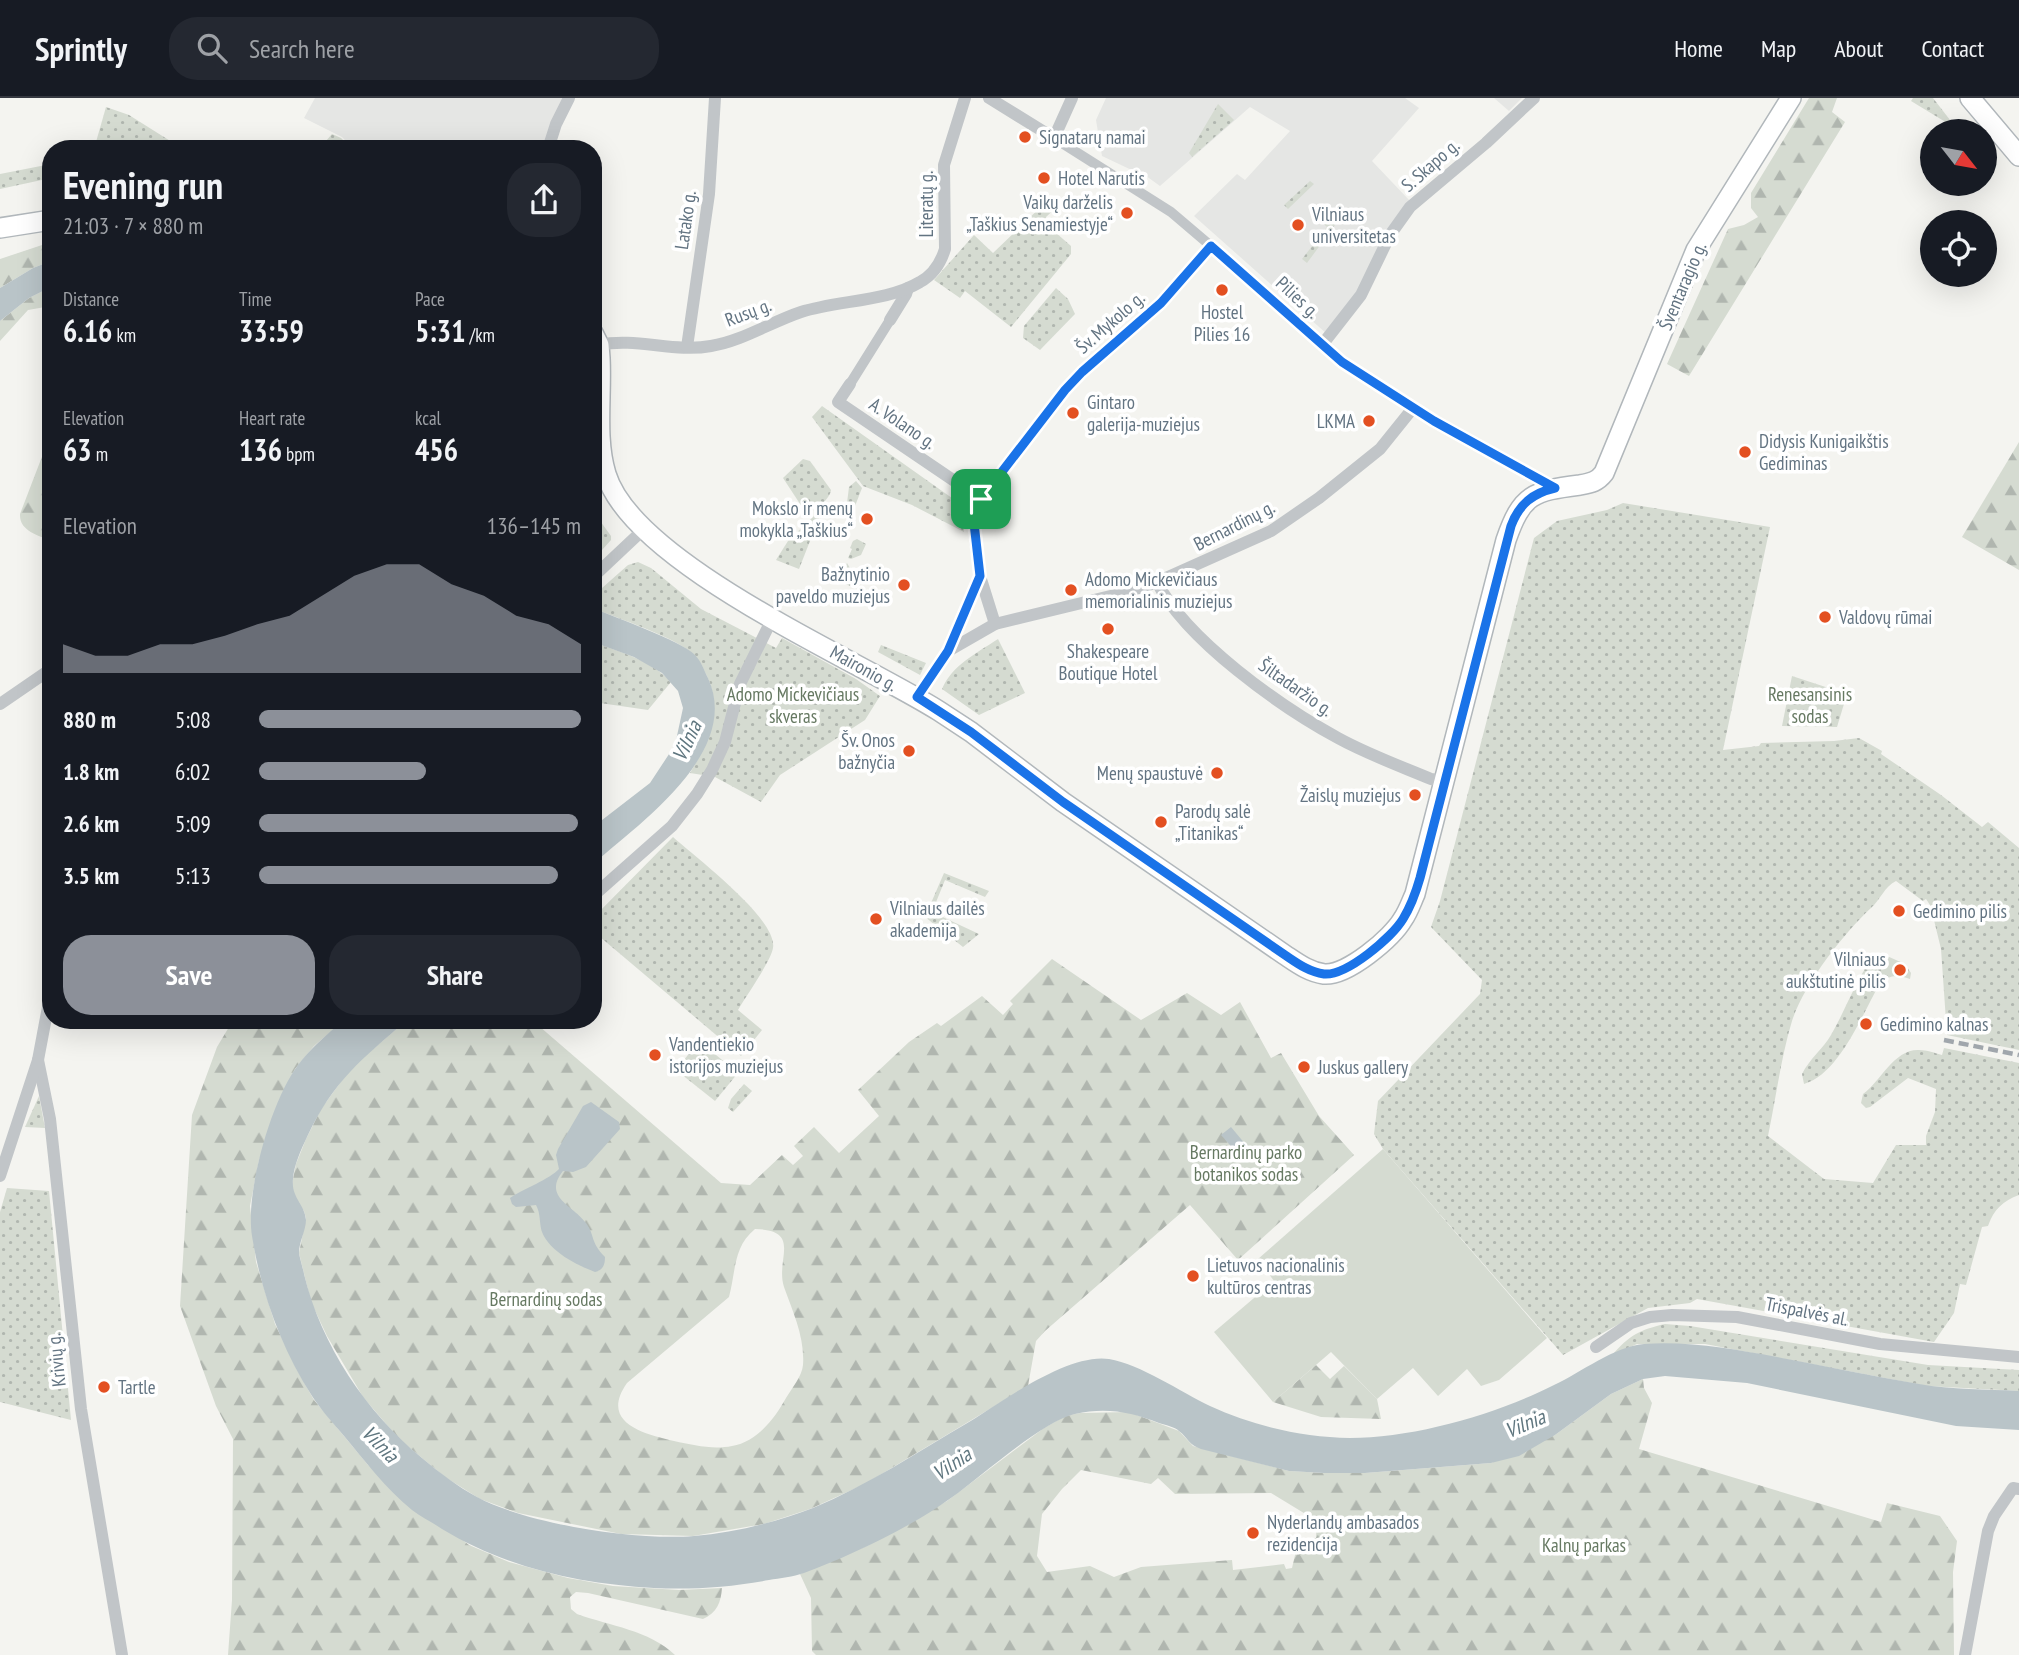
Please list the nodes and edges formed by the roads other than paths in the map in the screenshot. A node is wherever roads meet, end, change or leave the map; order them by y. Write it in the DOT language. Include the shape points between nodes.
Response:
graph roads {
  1 [pos="569,98"];
  2 [pos="715,98"];
  3 [pos="965,98"];
  4 [pos="989,98"];
  5 [pos="1072,98"];
  6 [pos="1534,98"];
  7 [pos="1791,98"];
  8 [pos="1970,98"];
  9 [pos="1054,138"];
  10 [pos="551,140"];
  11 [pos="2019,156"];
  12 [pos="42,221"];
  13 [pos="2,228"];
  14 [pos="1211,246"];
  15 [pos="908,288"];
  16 [pos="890,320"];
  17 [pos="602,340"];
  18 [pos="1322,345"];
  19 [pos="687,347"];
  20 [pos="850,384"];
  21 [pos="838,402"];
  22 [pos="1413,408"];
  23 [pos="602,443"];
  24 [pos="1555,488"];
  25 [pos="981,499"];
  26 [pos="644,529"];
  27 [pos="602,569"];
  28 [pos="980,576"];
  29 [pos="1157,582"];
  30 [pos="773,617"];
  31 [pos="995,624"];
  32 [pos="948,651"];
  33 [pos="42,676"];
  34 [pos="917,697"];
  35 [pos="0,704"];
  36 [pos="1444,781"];
  37 [pos="602,888"];
  38 [pos="44,1029"];
  39 [pos="38,1060"];
  40 [pos="0,1176"];
  41 [pos="1596,1347"];
  42 [pos="2019,1357"];
  43 [pos="2019,1489"];
  44 [pos="122,1655"];
  45 [pos="1965,1655"];
  1 -- 10 [label="street"];
  2 -- 19 [label="street, Latako g." via="709,194"];
  3 -- 15 [label="street, Literatų g." via="944,165 943,257 932,274"];
  4 -- 9 [label="street, Pilies g."];
  5 -- 9 [label="street"];
  6 -- 18 [label="street, S. Skapo g." via="1407,211 1390,235 1362,295"];
  7 -- 24 [label="main road, Šventaragio g." via="1696,250 1609,465 1592,483"];
  8 -- 11 [label="main road"];
  9 -- 14 [label="street, Pilies g." via="1171,212"];
  12 -- 13 [label="main road"];
  14 -- 18 [label="street, Pilies g."];
  14 -- 25 [label="street, Šv. Mykolo g." via="1161,303 1065,390"];
  15 -- 16 [label="street, Literatų g."];
  15 -- 19 [label="street, Rusų g." via="803,311 711,346"];
  16 -- 20 [label="street, Literatų g."];
  17 -- 19 [label="street, Rusų g."];
  18 -- 22 [label="street, Pilies g."];
  20 -- 21 [label="street, Literatų g."];
  21 -- 25 [label="street, A. Volano g."];
  22 -- 24 [label="street, Pilies g."];
  22 -- 29 [label="street, Bernardinų g." via="1380,449 1291,518 1248,543"];
  23 -- 26 [label="main road, Maironio g." via="606,473 624,508"];
  24 -- 36 [label="main road" via="1531,497 1515,515"];
  25 -- 28 [label="street, Šv. Mykolo g." via="974,523"];
  26 -- 27 [label="street"];
  26 -- 30 [label="main road, Maironio g." via="694,570"];
  28 -- 31 [label="street, Šv. Mykolo g."];
  28 -- 32 [label="street, Šv. Mykolo g."];
  29 -- 31 [label="street, Bernardinų g."];
  29 -- 36 [label="street, Šiltadaržio g." via="1197,635 1289,708 1338,738"];
  30 -- 34 [label="main road, Maironio g."];
  30 -- 37 [label="street" via="740,684 712,771 672,826"];
  31 -- 32 [label="street, Šv. Mykolo g."];
  32 -- 34 [label="street, Šv. Mykolo g."];
  33 -- 35 [label="street"];
  34 -- 36 [label="main road, Maironio g." via="1253,933 1305,968 1325,974 1358,962 1404,919 1415,894"];
  38 -- 39 [label="street"];
  39 -- 40 [label="street"];
  39 -- 44 [label="street, Krivių g." via="50,1119 81,1409"];
  41 -- 42 [label="street, Trispalvės al." via="1631,1323 1672,1315 1737,1317 1880,1344"];
  43 -- 45 [label="street" via="2013,1488 2004,1500 1988,1531"];
}
